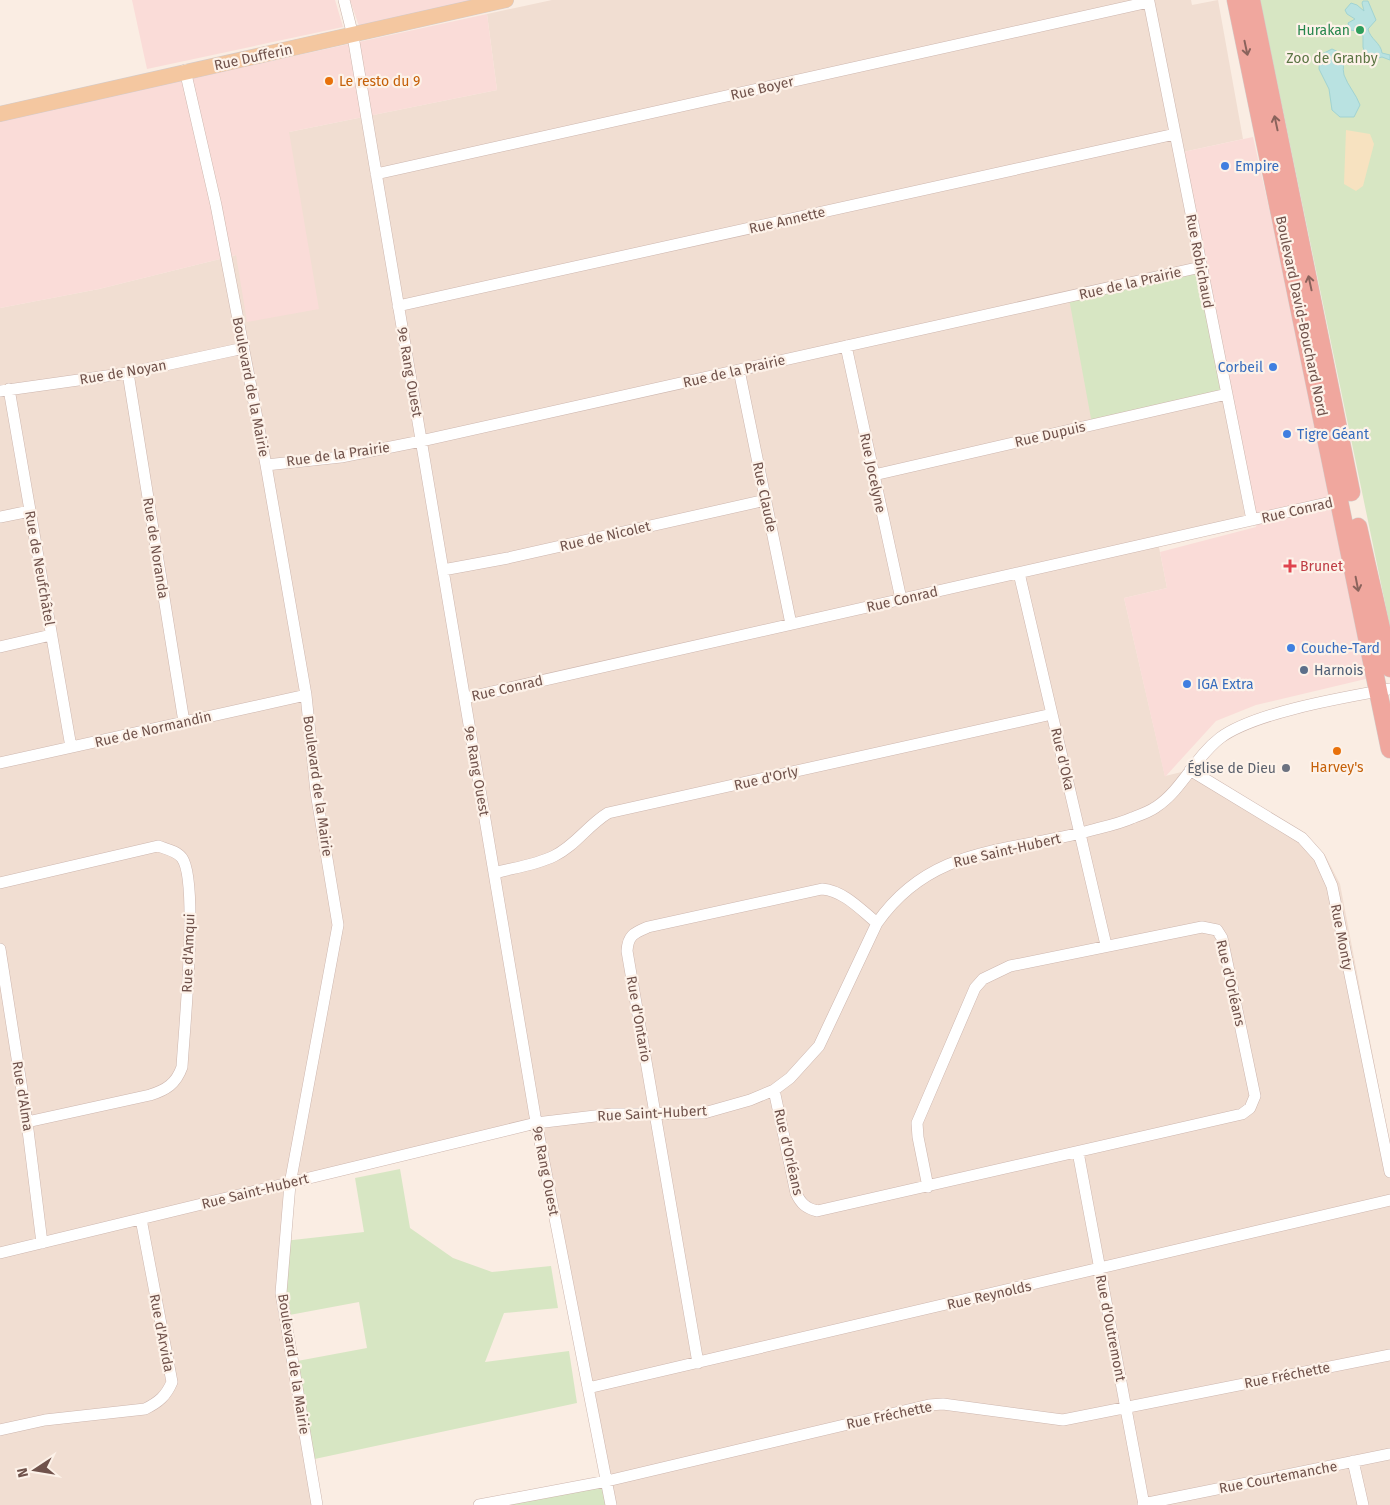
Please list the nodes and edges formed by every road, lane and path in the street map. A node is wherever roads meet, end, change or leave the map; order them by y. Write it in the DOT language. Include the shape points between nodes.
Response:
graph roads {
  1 [pos="344,0"];
  2 [pos="506,0"];
  3 [pos="1236,0"];
  4 [pos="1251,0"];
  5 [pos="1148,2"];
  6 [pos="353,36"];
  7 [pos="185,70"];
  8 [pos="0,114"];
  9 [pos="1175,134"];
  10 [pos="376,174"];
  11 [pos="1201,267"];
  12 [pos="398,306"];
  13 [pos="846,346"];
  14 [pos="244,348"];
  15 [pos="739,370"];
  16 [pos="128,374"];
  17 [pos="5,390"];
  18 [pos="1227,394"];
  19 [pos="421,441"];
  20 [pos="266,465"];
  21 [pos="874,475"];
  22 [pos="766,500"];
  23 [pos="1340,500"];
  24 [pos="30,511"];
  25 [pos="0,517"];
  26 [pos="1252,520"];
  27 [pos="443,570"];
  28 [pos="1019,573"];
  29 [pos="900,600"];
  30 [pos="791,624"];
  31 [pos="51,635"];
  32 [pos="0,647"];
  33 [pos="1390,668"];
  34 [pos="1384,689"];
  35 [pos="306,695"];
  36 [pos="465,698"];
  37 [pos="1052,714"];
  38 [pos="184,722"];
  39 [pos="71,747"];
  40 [pos="1390,749"];
  41 [pos="0,763"];
  42 [pos="1190,770"];
  43 [pos="1081,833"];
  44 [pos="494,873"];
  45 [pos="0,883"];
  46 [pos="877,923"];
  47 [pos="1106,945"];
  48 [pos="0,949"];
  49 [pos="774,1090"];
  50 [pos="656,1114"];
  51 [pos="27,1122"];
  52 [pos="536,1123"];
  53 [pos="1078,1152"];
  54 [pos="1390,1172"];
  55 [pos="290,1184"];
  56 [pos="928,1187"];
  57 [pos="1390,1200"];
  58 [pos="141,1219"];
  59 [pos="42,1243"];
  60 [pos="0,1253"];
  61 [pos="1100,1269"];
  62 [pos="1390,1355"];
  63 [pos="698,1363"];
  64 [pos="588,1388"];
  65 [pos="1125,1406"];
  66 [pos="0,1430"];
  67 [pos="1390,1454"];
  68 [pos="1353,1462"];
  69 [pos="606,1481"];
  70 [pos="1144,1504"];
  71 [pos="317,1505"];
  72 [pos="479,1505"];
  73 [pos="611,1505"];
  74 [pos="1363,1505"];
  1 -- 6 [label="street, 9e Rang Ouest"];
  2 -- 6 [label="main road, Rue Dufferin"];
  3 -- 23 [label="highway, Boulevard David-Bouchard Nord, one-way"];
  33 -- 4 [label="highway, Boulevard David-Bouchard Nord, one-way" via="1352,498"];
  5 -- 9 [label="street, Rue Robichaud"];
  5 -- 10 [label="street, Rue Boyer"];
  6 -- 7 [label="main road, Rue Dufferin"];
  6 -- 10 [label="street, 9e Rang Ouest"];
  7 -- 8 [label="main road, Rue Dufferin"];
  7 -- 14 [label="street, Boulevard de la Mairie"];
  9 -- 11 [label="street, Rue Robichaud"];
  9 -- 12 [label="street, Rue Annette"];
  10 -- 12 [label="street, 9e Rang Ouest"];
  11 -- 13 [label="street, Rue de la Prairie"];
  11 -- 18 [label="street, Rue Robichaud"];
  12 -- 19 [label="street, 9e Rang Ouest"];
  13 -- 15 [label="street, Rue de la Prairie"];
  13 -- 21 [label="street, Rue Jocelyne"];
  14 -- 16 [label="street, Rue de Noyan"];
  14 -- 20 [label="street, Boulevard de la Mairie"];
  15 -- 19 [label="street, Rue de la Prairie"];
  15 -- 22 [label="street, Rue Claude"];
  16 -- 17 [label="street, Rue de Noyan"];
  16 -- 38 [label="street, Rue de Noranda"];
  17 -- 24 [label="street, Rue de Neufchâtel"];
  18 -- 21 [label="street, Rue Dupuis"];
  18 -- 26 [label="street, Rue Robichaud"];
  19 -- 20 [label="street, Rue de la Prairie" via="341,457"];
  19 -- 27 [label="street, 9e Rang Ouest"];
  20 -- 35 [label="street, Boulevard de la Mairie"];
  21 -- 29 [label="street, Rue Jocelyne"];
  22 -- 27 [label="street, Rue de Nicolet"];
  22 -- 30 [label="street, Rue Claude"];
  23 -- 26 [label="street, Rue Conrad"];
  23 -- 34 [label="highway, Boulevard David-Bouchard Nord, one-way"];
  24 -- 25 [label="street"];
  24 -- 31 [label="street, Rue de Neufchâtel"];
  26 -- 28 [label="street, Rue Conrad"];
  27 -- 36 [label="street, 9e Rang Ouest"];
  28 -- 29 [label="street, Rue Conrad"];
  28 -- 37 [label="street, Rue d'Oka"];
  29 -- 30 [label="street, Rue Conrad"];
  30 -- 36 [label="street, Rue Conrad"];
  31 -- 32 [label="street"];
  31 -- 39 [label="street, Rue de Neufchâtel"];
  34 -- 40 [label="highway, Boulevard David-Bouchard Nord"];
  34 -- 42 [label="street, Rue Saint-Hubert" via="1289,711 1243,726 1221,737"];
  35 -- 38 [label="street, Rue de Normandin"];
  35 -- 55 [label="street, Boulevard de la Mairie" via="316,792 338,925"];
  36 -- 44 [label="street, 9e Rang Ouest"];
  37 -- 43 [label="street, Rue d'Oka"];
  37 -- 44 [label="street, Rue d'Orly" via="608,813 553,857"];
  38 -- 39 [label="street, Rue de Normandin"];
  39 -- 41 [label="street, Rue de Normandin"];
  42 -- 43 [label="street, Rue Saint-Hubert" via="1156,807 1130,820"];
  42 -- 54 [label="street, Rue Monty" via="1302,838 1319,857 1332,886"];
  43 -- 46 [label="street, Rue Saint-Hubert" via="966,857 940,866 914,883 890,905"];
  43 -- 47 [label="street, Rue d'Oka"];
  44 -- 52 [label="street, 9e Rang Ouest"];
  45 -- 51 [label="street, Rue d'Amqui" via="158,846 182,858 188,872 187,994 179,1076 168,1089 150,1095"];
  46 -- 49 [label="street, Rue Saint-Hubert" via="819,1046 790,1078"];
  46 -- 50 [label="street, Rue d'Ontario" via="844,896 822,889 648,927 631,935 627,951"];
  47 -- 53 [label="street, Rue d'Orléans" via="1202,927 1217,930 1222,938 1255,1096 1250,1108 1242,1114"];
  47 -- 56 [label="street, Rue d'Orléans" via="1010,966 983,979 975,988 917,1123"];
  48 -- 51 [label="street, Rue d'Alma"];
  49 -- 50 [label="street, Rue Saint-Hubert" via="704,1113"];
  49 -- 56 [label="street, Rue d'Orléans" via="796,1193 807,1208 817,1211 832,1209"];
  50 -- 52 [label="street, Rue Saint-Hubert" via="612,1114"];
  50 -- 63 [label="street, Rue d'Ontario"];
  51 -- 59 [label="street, Rue d'Alma"];
  52 -- 55 [label="street, Rue Saint-Hubert"];
  52 -- 64 [label="street, 9e Rang Ouest"];
  53 -- 56 [label="street, Rue d'Orléans"];
  53 -- 61 [label="street, Rue d'Outremont"];
  55 -- 58 [label="street, Rue Saint-Hubert"];
  55 -- 71 [label="street, Boulevard de la Mairie" via="281,1292"];
  57 -- 61 [label="street, Rue Reynolds"];
  58 -- 59 [label="street, Rue Saint-Hubert"];
  58 -- 66 [label="street, Rue d'Arvida" via="172,1382 168,1393 145,1409 46,1420"];
  59 -- 60 [label="street, Rue Saint-Hubert"];
  61 -- 63 [label="street, Rue Reynolds"];
  61 -- 65 [label="street, Rue d'Outremont"];
  62 -- 65 [label="street, Rue Fréchette"];
  63 -- 64 [label="street, Rue Reynolds"];
  64 -- 69 [label="street, 9e Rang Ouest"];
  65 -- 69 [label="street, Rue Fréchette" via="1063,1420 943,1404 929,1405"];
  65 -- 70 [label="street, Rue d'Outremont"];
  67 -- 68 [label="street, Rue Courtemanche"];
  68 -- 70 [label="street, Rue Courtemanche"];
  68 -- 74 [label="street, Rue Courtemanche"];
  69 -- 72 [label="street, Rue Fréchette"];
  69 -- 73 [label="street, 9e Rang Ouest"];
}
